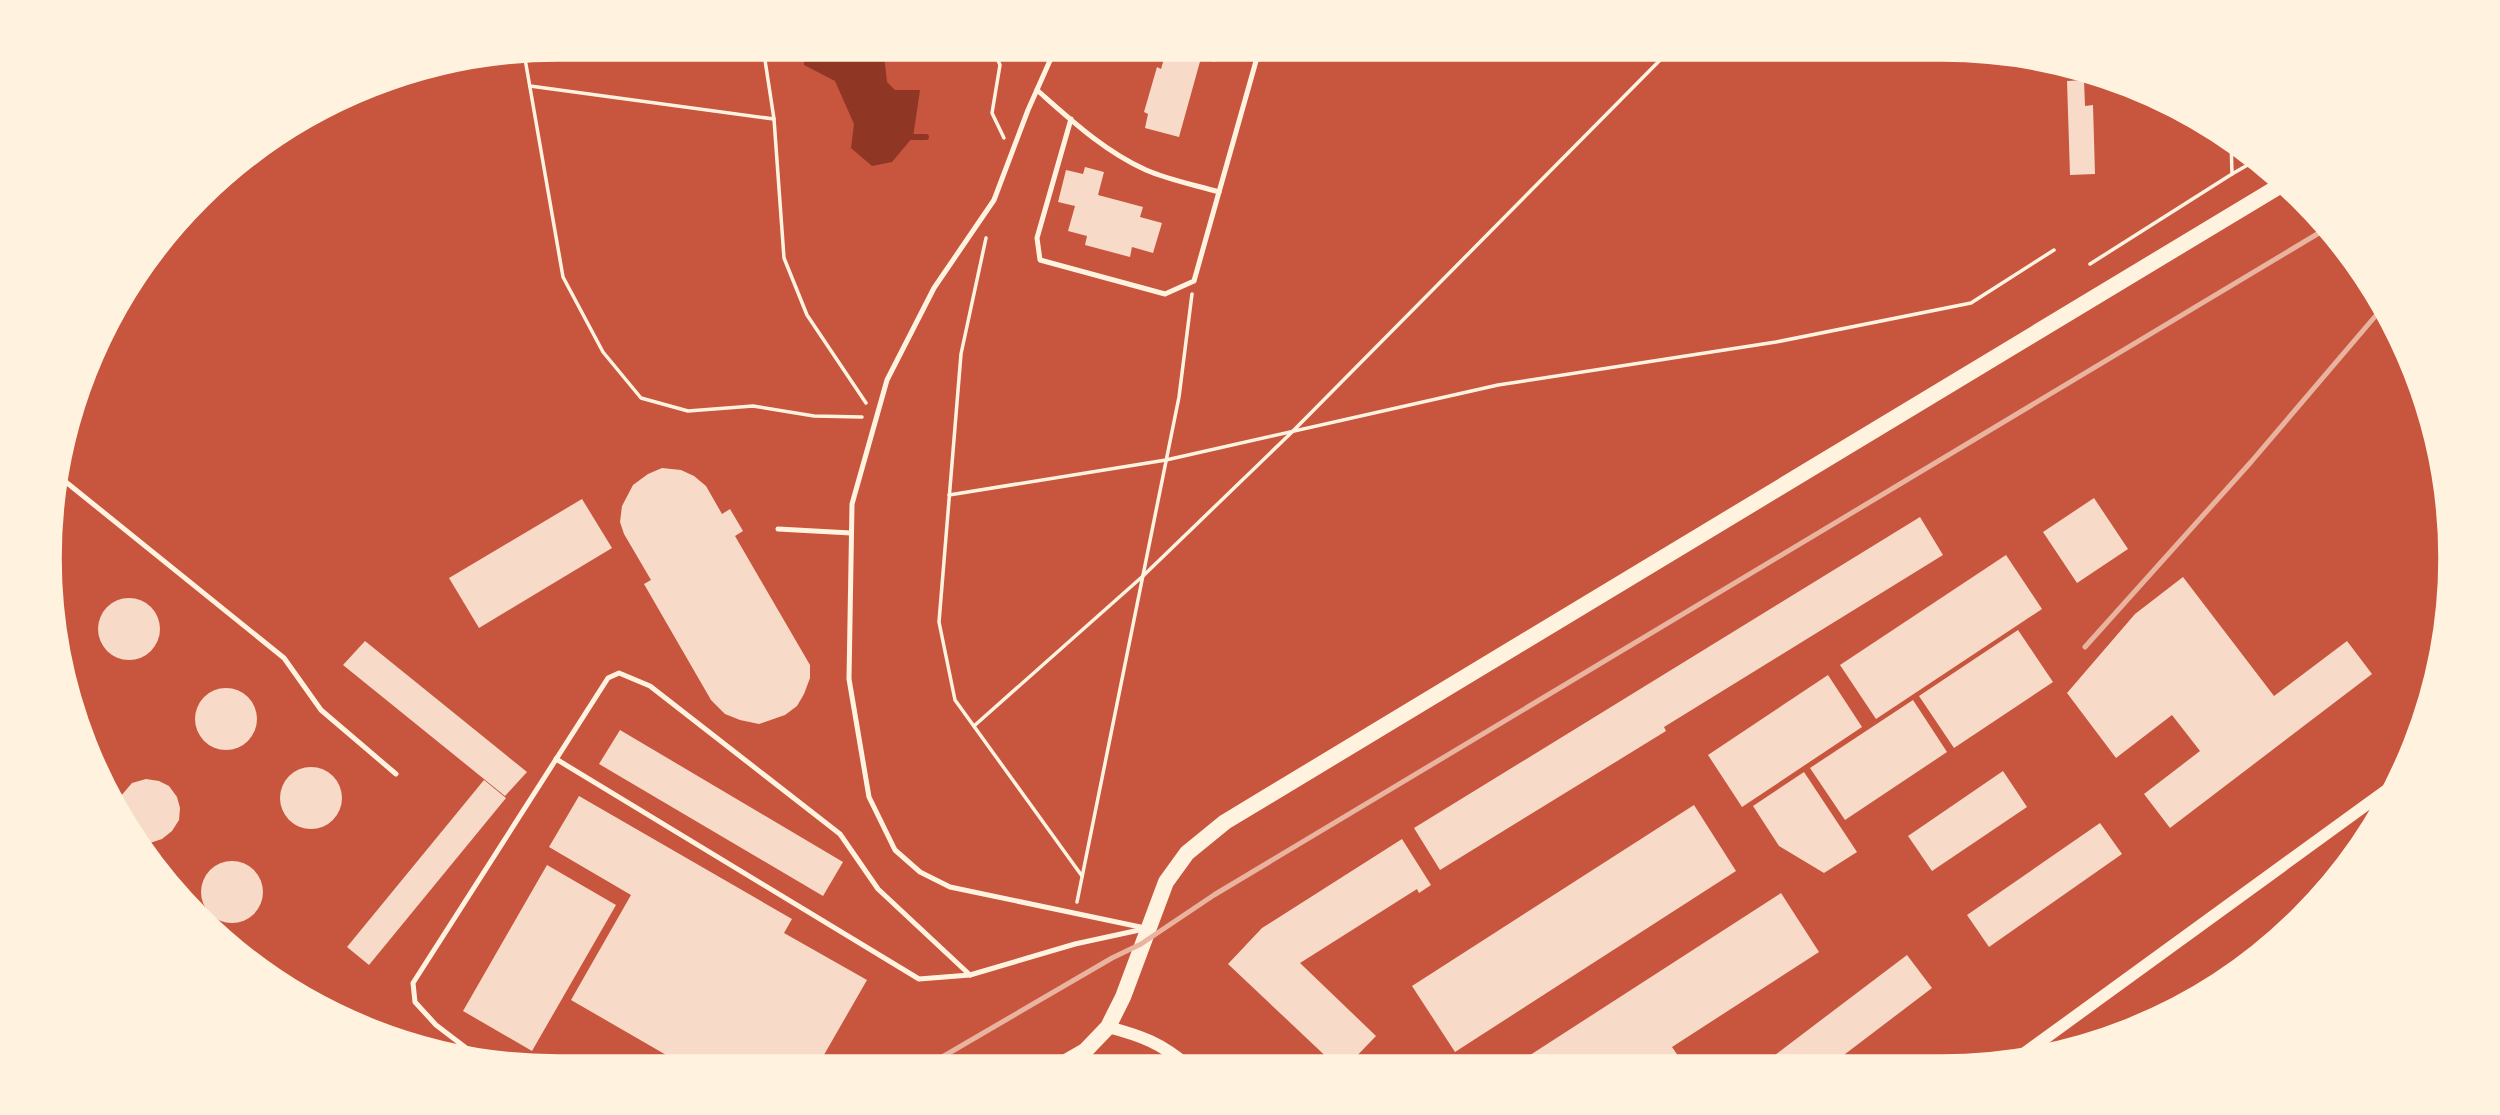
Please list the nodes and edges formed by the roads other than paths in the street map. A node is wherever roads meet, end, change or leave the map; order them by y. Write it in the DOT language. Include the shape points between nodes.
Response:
graph roads {
  1 [pos="1050,60"];
  2 [pos="1256,60"];
  3 [pos="1037,90"];
  4 [pos="1071,120"];
  5 [pos="2276,188"];
  6 [pos="1219,192"];
  7 [pos="66,481"];
  8 [pos="778,528"];
  9 [pos="851,533"];
  10 [pos="556,759"];
  11 [pos="396,774"];
  12 [pos="2380,795"];
  13 [pos="1147,929"];
  14 [pos="970,975"];
  15 [pos="1108,1027"];
  16 [pos="464,1047"];
  17 [pos="2033,1047"];
  18 [pos="1076,1056"];
  19 [pos="1176,1056"];
  1 -- 3 [label="lane"];
  2 -- 6 [label="lane"];
  3 -- 4 [label="lane"];
  3 -- 9 [label="lane" via="994,200 934,288 887,380 852,504"];
  4 -- 6 [label="lane" via="1095,141 1147,171"];
  4 -- 6 [label="lane" via="1037,238 1040,260 1165,294 1194,281"];
  5 -- 13 [label="main road" via="1225,822 1187,853 1166,883"];
  7 -- 11 [label="lane" via="284,658 321,710"];
  8 -- 9 [label="lane"];
  9 -- 13 [label="lane" via="849,680 869,797 895,850 920,872 950,887"];
  10 -- 14 [label="lane" via="919,979"];
  10 -- 14 [label="lane" via="608,678 619,673 650,686 841,834 878,889"];
  10 -- 16 [label="lane" via="413,983 415,1002"];
  12 -- 17 [label="street"];
  13 -- 14 [label="lane" via="1075,944"];
  13 -- 15 [label="main road"];
  15 -- 18 [label="main road"];
  15 -- 19 [label="street" via="1166,1048"];
}
